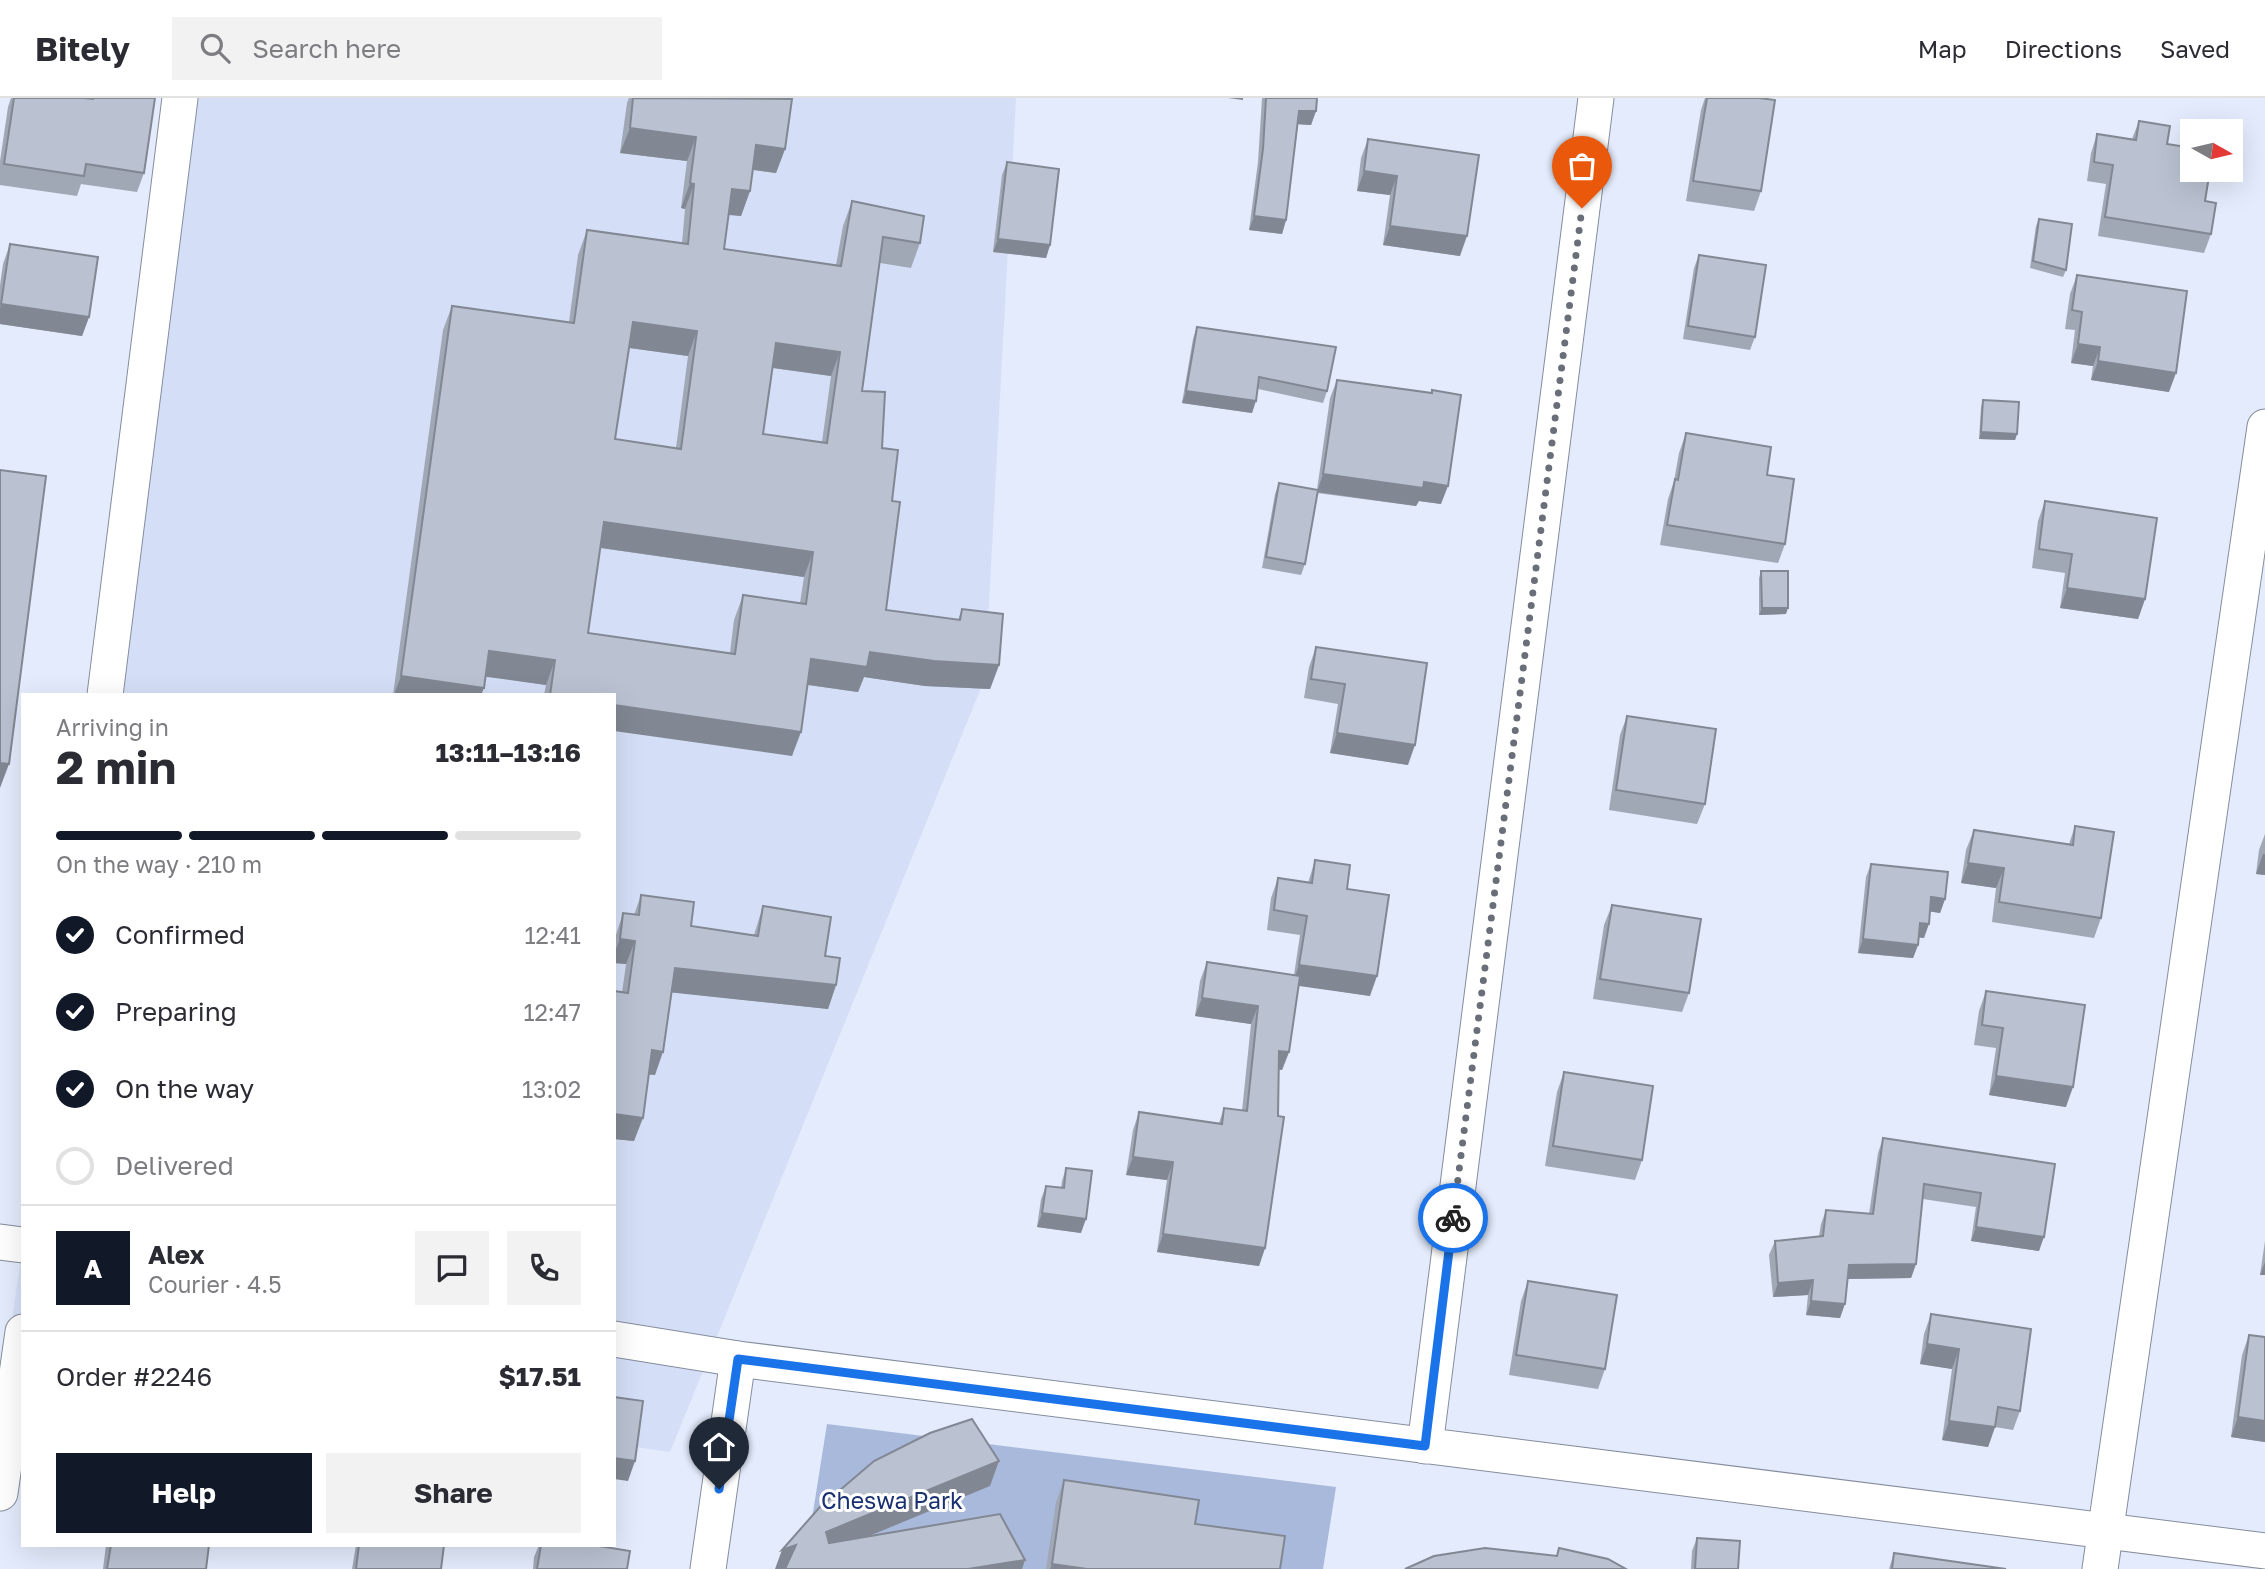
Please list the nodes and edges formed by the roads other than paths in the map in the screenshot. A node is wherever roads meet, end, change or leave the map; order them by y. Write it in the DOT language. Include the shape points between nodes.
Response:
graph roads {
  1 [pos="180,98"];
  2 [pos="1596,98"];
  3 [pos="2265,427"];
  4 [pos="105,693"];
  5 [pos="0,1242"];
  6 [pos="21,1245"];
  7 [pos="616,1339"];
  8 [pos="21,1346"];
  9 [pos="738,1359"];
  10 [pos="1425,1446"];
  11 [pos="0,1493"];
  12 [pos="2105,1528"];
  13 [pos="2265,1551"];
  14 [pos="708,1569"];
  15 [pos="2099,1569"];
  1 -- 4 [label="street"];
  2 -- 10 [label="street"];
  3 -- 12 [label="street"];
  5 -- 6 [label="street"];
  7 -- 9 [label="street"];
  8 -- 11 [label="street"];
  9 -- 10 [label="street"];
  9 -- 14 [label="street"];
  10 -- 12 [label="street"];
  12 -- 13 [label="street"];
  12 -- 15 [label="street"];
}
